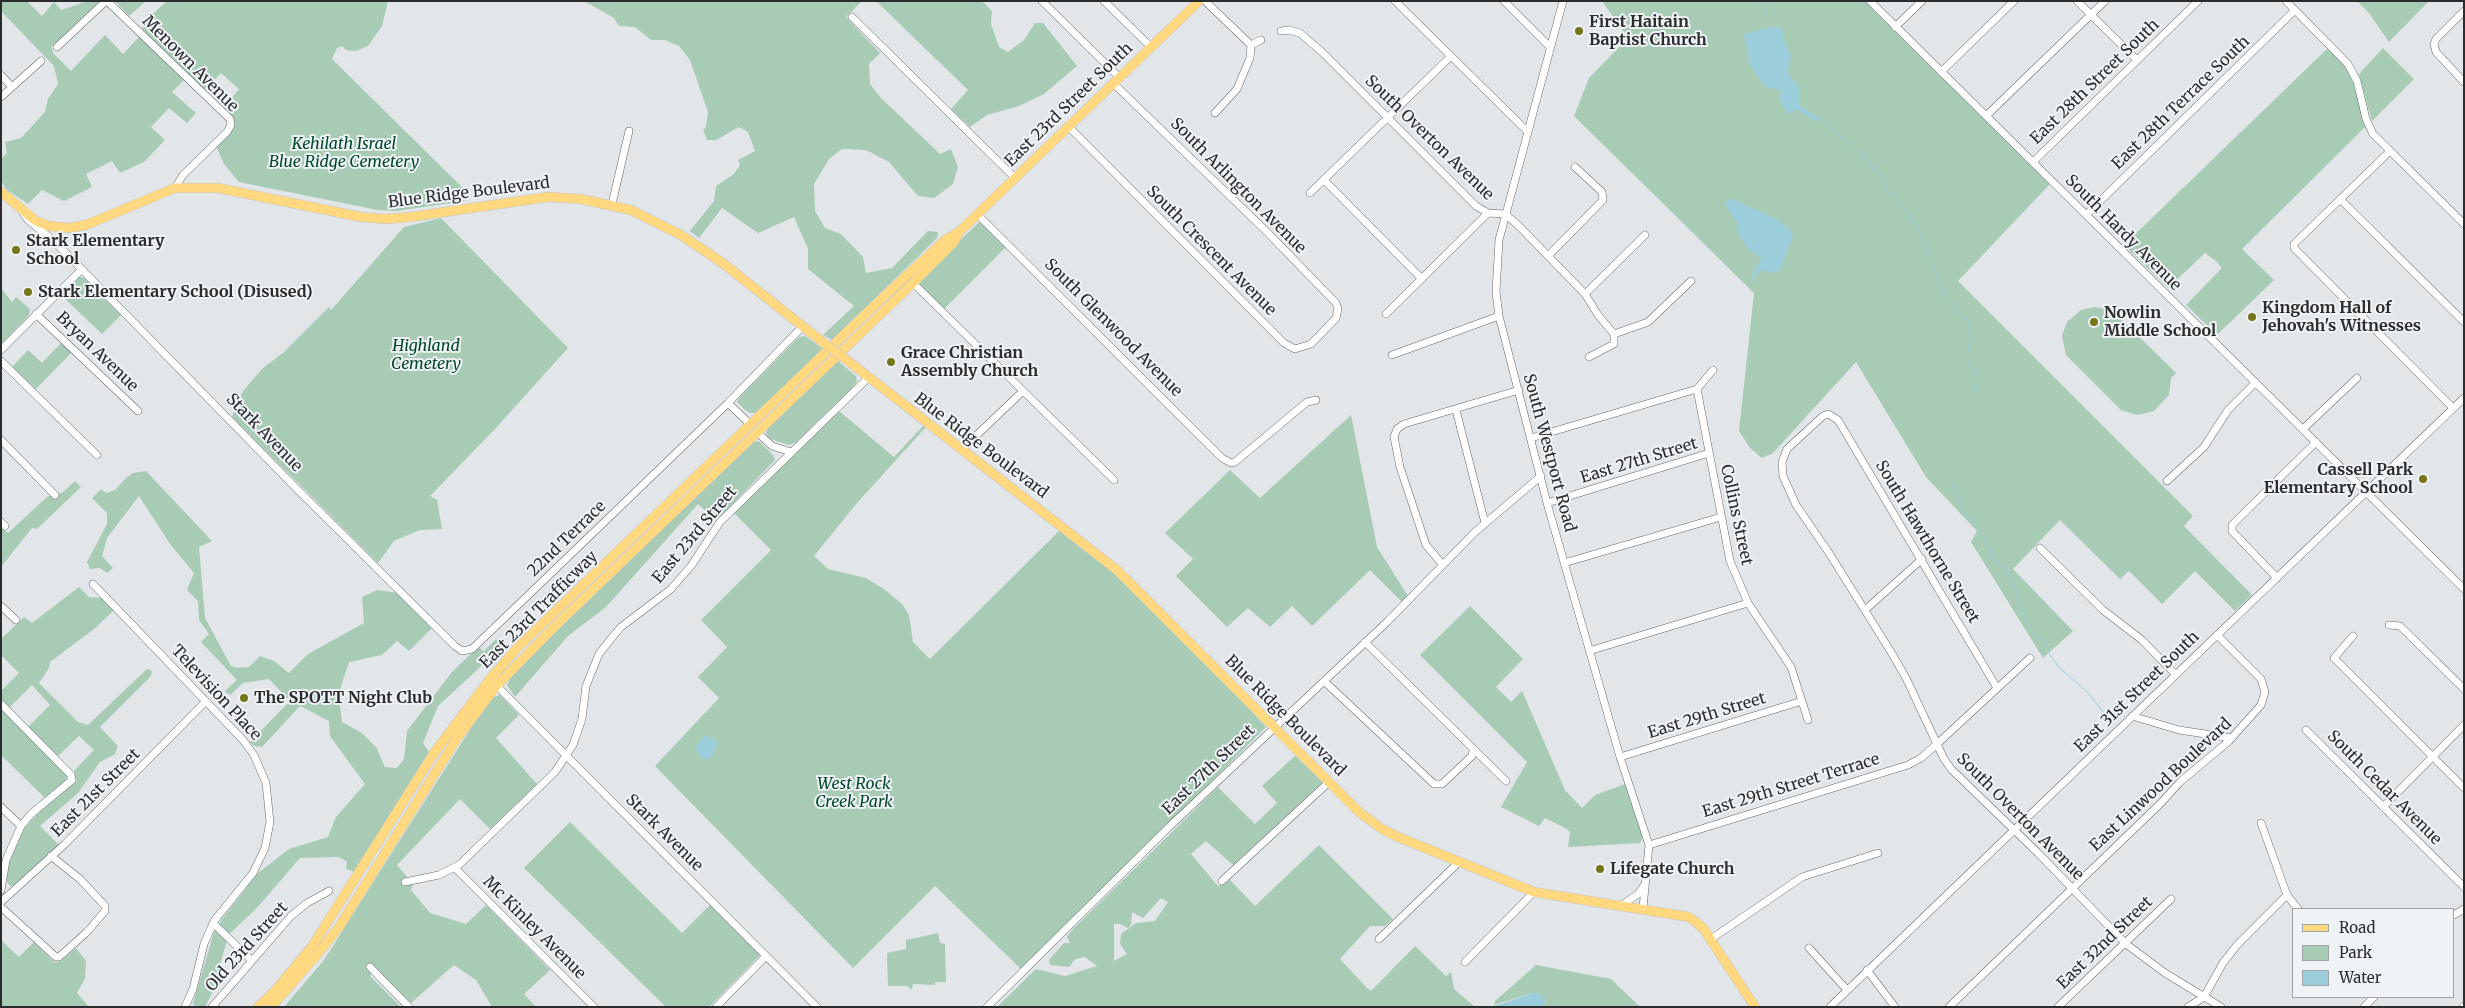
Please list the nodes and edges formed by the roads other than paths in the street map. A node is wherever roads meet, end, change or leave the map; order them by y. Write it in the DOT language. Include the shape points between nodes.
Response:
graph roads {
  1 [pos="107,1"];
  2 [pos="1042,1"];
  3 [pos="1104,1"];
  4 [pos="1200,1"];
  5 [pos="1395,1"];
  6 [pos="1504,1"];
  7 [pos="1563,1"];
  8 [pos="1870,1"];
  9 [pos="1922,1"];
  10 [pos="2014,1"];
  11 [pos="2077,1"];
  12 [pos="2105,1"];
  13 [pos="2198,1"];
  14 [pos="2286,1"];
  15 [pos="2295,10"];
  16 [pos="2464,11"];
  17 [pos="2091,15"];
  18 [pos="852,17"];
  19 [pos="1896,27"];
  20 [pos="1281,31"];
  21 [pos="1261,40"];
  22 [pos="1251,45"];
  23 [pos="56,47"];
  24 [pos="1151,47"];
  25 [pos="1550,47"];
  26 [pos="1451,56"];
  27 [pos="41,60"];
  28 [pos="2137,60"];
  29 [pos="1941,72"];
  30 [pos="1,75"];
  31 [pos="1116,80"];
  32 [pos="2464,82"];
  33 [pos="12,87"];
  34 [pos="1,97"];
  35 [pos="1215,113"];
  36 [pos="1986,116"];
  37 [pos="1387,117"];
  38 [pos="1068,126"];
  39 [pos="630,131"];
  40 [pos="1528,131"];
  41 [pos="2390,151"];
  42 [pos="2033,162"];
  43 [pos="1575,167"];
  44 [pos="1015,178"];
  45 [pos="1324,180"];
  46 [pos="174,188"];
  47 [pos="1,192"];
  48 [pos="1310,193"];
  49 [pos="2340,199"];
  50 [pos="612,204"];
  51 [pos="23,213"];
  52 [pos="1488,213"];
  53 [pos="977,214"];
  54 [pos="1505,214"];
  55 [pos="2086,215"];
  56 [pos="2464,224"];
  57 [pos="54,227"];
  58 [pos="960,231"];
  59 [pos="1645,235"];
  60 [pos="53,240"];
  61 [pos="1548,256"];
  62 [pos="80,271"];
  63 [pos="1422,279"];
  64 [pos="1691,281"];
  65 [pos="912,283"];
  66 [pos="1585,294"];
  67 [pos="880,307"];
  68 [pos="1338,312"];
  69 [pos="36,314"];
  70 [pos="1386,314"];
  71 [pos="1499,316"];
  72 [pos="2464,322"];
  73 [pos="803,326"];
  74 [pos="1614,334"];
  75 [pos="1,350"];
  76 [pos="1392,355"];
  77 [pos="1589,357"];
  78 [pos="1,360"];
  79 [pos="1712,370"];
  80 [pos="868,378"];
  81 [pos="2356,378"];
  82 [pos="2255,383"];
  83 [pos="1697,389"];
  84 [pos="1518,390"];
  85 [pos="1022,392"];
  86 [pos="2464,398"];
  87 [pos="1316,400"];
  88 [pos="728,403"];
  89 [pos="2453,408"];
  90 [pos="1456,410"];
  91 [pos="138,411"];
  92 [pos="1830,414"];
  93 [pos="754,428"];
  94 [pos="2304,429"];
  95 [pos="1531,438"];
  96 [pos="2,441"];
  97 [pos="2316,442"];
  98 [pos="772,446"];
  99 [pos="961,450"];
  100 [pos="791,452"];
  101 [pos="1710,453"];
  102 [pos="97,455"];
  103 [pos="780,462"];
  104 [pos="1541,476"];
  105 [pos="1114,480"];
  106 [pos="2167,481"];
  107 [pos="2366,492"];
  108 [pos="55,495"];
  109 [pos="1547,503"];
  110 [pos="1721,517"];
  111 [pos="1485,523"];
  112 [pos="2040,548"];
  113 [pos="1922,559"];
  114 [pos="1564,564"];
  115 [pos="1443,565"];
  116 [pos="2277,578"];
  117 [pos="93,584"];
  118 [pos="2464,589"];
  119 [pos="1748,602"];
  120 [pos="1,606"];
  121 [pos="1865,610"];
  122 [pos="16,620"];
  123 [pos="2389,625"];
  124 [pos="2217,635"];
  125 [pos="2353,636"];
  126 [pos="1366,642"];
  127 [pos="455,646"];
  128 [pos="1589,651"];
  129 [pos="2030,658"];
  130 [pos="2176,675"];
  131 [pos="1324,681"];
  132 [pos="493,682"];
  133 [pos="1997,688"];
  134 [pos="2464,689"];
  135 [pos="206,701"];
  136 [pos="1802,701"];
  137 [pos="1,704"];
  138 [pos="2132,716"];
  139 [pos="1808,720"];
  140 [pos="2464,726"];
  141 [pos="1274,727"];
  142 [pos="2306,730"];
  143 [pos="2232,738"];
  144 [pos="1937,744"];
  145 [pos="1473,751"];
  146 [pos="567,756"];
  147 [pos="2432,756"];
  148 [pos="1620,757"];
  149 [pos="1506,781"];
  150 [pos="1329,782"];
  151 [pos="2464,788"];
  152 [pos="1,807"];
  153 [pos="2383,807"];
  154 [pos="2260,823"];
  155 [pos="21,826"];
  156 [pos="2014,830"];
  157 [pos="1648,845"];
  158 [pos="1878,853"];
  159 [pos="51,856"];
  160 [pos="1459,862"];
  161 [pos="454,868"];
  162 [pos="1222,881"];
  163 [pos="405,882"];
  164 [pos="1646,884"];
  165 [pos="2464,887"];
  166 [pos="2072,888"];
  167 [pos="1,890"];
  168 [pos="329,891"];
  169 [pos="1534,892"];
  170 [pos="2287,895"];
  171 [pos="2171,899"];
  172 [pos="1,902"];
  173 [pos="1622,905"];
  174 [pos="1,907"];
  175 [pos="1643,908"];
  176 [pos="2297,908"];
  177 [pos="213,923"];
  178 [pos="1379,939"];
  179 [pos="1711,939"];
  180 [pos="2126,944"];
  181 [pos="1809,948"];
  182 [pos="766,956"];
  183 [pos="252,961"];
  184 [pos="1464,962"];
  185 [pos="370,967"];
  186 [pos="1867,970"];
  187 [pos="1846,990"];
  188 [pos="2204,997"];
  189 [pos="2373,998"];
  190 [pos="185,1007"];
  191 [pos="212,1007"];
  192 [pos="258,1007"];
  193 [pos="271,1007"];
  194 [pos="408,1007"];
  195 [pos="594,1007"];
  196 [pos="716,1007"];
  197 [pos="817,1007"];
  198 [pos="988,1007"];
  199 [pos="1756,1007"];
  200 [pos="1830,1007"];
  201 [pos="1895,1007"];
  202 [pos="1949,1007"];
  203 [pos="2058,1007"];
  204 [pos="2188,1007"];
  205 [pos="2221,1007"];
  206 [pos="2364,1007"];
  1 -- 23 [label="street"];
  1 -- 46 [label="street, Menown Avenue" via="230,119 227,132"];
  2 -- 31 [label="street, South Arlington Avenue"];
  3 -- 24 [label="street"];
  4 -- 22 [label="street"];
  4 -- 24 [label="main road, East 23rd Street South"];
  5 -- 26 [label="street"];
  6 -- 25 [label="street"];
  7 -- 25 [label="street, South Westport Road"];
  8 -- 19 [label="street, South Hardy Avenue"];
  9 -- 19 [label="street"];
  10 -- 29 [label="street"];
  11 -- 17 [label="street"];
  12 -- 17 [label="street"];
  13 -- 28 [label="street, East 28th Street South"];
  14 -- 15 [label="street"];
  15 -- 41 [label="street" via="2348,64 2357,81 2373,134"];
  15 -- 55 [label="street, East 28th Terrace South"];
  16 -- 32 [label="street" via="2436,39 2435,46 2436,52"];
  17 -- 28 [label="street"];
  17 -- 36 [label="street"];
  18 -- 44 [label="street"];
  19 -- 29 [label="street, South Hardy Avenue"];
  20 -- 37 [label="street, South Overton Avenue" via="1300,33"];
  21 -- 22 [label="street"];
  22 -- 35 [label="street" via="1250,58 1238,89"];
  24 -- 31 [label="main road, East 23rd Street South"];
  25 -- 40 [label="street, South Westport Road"];
  26 -- 37 [label="street"];
  26 -- 40 [label="street"];
  27 -- 33 [label="street"];
  28 -- 42 [label="street, East 28th Street South"];
  29 -- 36 [label="street, South Hardy Avenue"];
  30 -- 33 [label="street"];
  31 -- 38 [label="main road, East 23rd Street South"];
  31 -- 68 [label="street, South Arlington Avenue" via="1336,303"];
  33 -- 34 [label="street"];
  36 -- 42 [label="street, South Hardy Avenue"];
  37 -- 45 [label="street"];
  37 -- 52 [label="street, South Overton Avenue" via="1476,206"];
  38 -- 44 [label="main road, East 23rd Street South"];
  38 -- 68 [label="street, South Crescent Avenue" via="1289,347 1301,349 1311,344"];
  39 -- 50 [label="street"];
  40 -- 54 [label="street, South Westport Road"];
  41 -- 49 [label="street"];
  41 -- 56 [label="street"];
  42 -- 55 [label="street, South Hardy Avenue"];
  43 -- 61 [label="street" via="1602,192 1604,200"];
  44 -- 53 [label="main road, East 23rd Street South"];
  45 -- 48 [label="street"];
  45 -- 63 [label="street"];
  46 -- 50 [label="main road, Blue Ridge Boulevard" via="218,188 361,217 386,219 548,197"];
  46 -- 57 [label="main road, Blue Ridge Boulevard" via="86,225"];
  47 -- 51 [label="main road, Stark Avenue"];
  49 -- 72 [label="street"];
  49 -- 89 [label="street" via="2294,244 2294,248"];
  50 -- 73 [label="main road, Blue Ridge Boulevard" via="681,234"];
  51 -- 57 [label="main road, Blue Ridge Boulevard" via="36,222"];
  51 -- 60 [label="street, Stark Avenue"];
  52 -- 54 [label="street, South Overton Avenue"];
  52 -- 63 [label="street"];
  53 -- 58 [label="main road, East 23rd Street South"];
  53 -- 87 [label="street, South Glenwood Avenue" via="1229,462 1235,462 1307,402"];
  54 -- 61 [label="street, South Overton Avenue"];
  54 -- 71 [label="street, South Westport Road" via="1496,266"];
  55 -- 82 [label="street, South Hardy Avenue"];
  57 -- 60 [label="street"];
  58 -- 65 [label="main road, East 23rd Street South" via="954,242"];
  58 -- 67 [label="main road, East 23rd Street South" via="945,240"];
  59 -- 66 [label="street"];
  60 -- 62 [label="street, Stark Avenue"];
  61 -- 66 [label="street, South Overton Avenue"];
  62 -- 69 [label="street"];
  62 -- 127 [label="street, Stark Avenue"];
  63 -- 70 [label="street"];
  64 -- 74 [label="street" via="1648,322"];
  65 -- 67 [label="main road, East 23rd Street South"];
  65 -- 85 [label="street"];
  66 -- 74 [label="street, South Overton Avenue"];
  67 -- 93 [label="main road, East 23rd Trafficway"];
  69 -- 75 [label="street"];
  69 -- 91 [label="street, Bryan Avenue"];
  71 -- 76 [label="street"];
  71 -- 84 [label="street, South Westport Road"];
  73 -- 80 [label="main road, Blue Ridge Boulevard, bridge"];
  73 -- 88 [label="street"];
  74 -- 77 [label="street" via="1614,344"];
  78 -- 102 [label="street"];
  79 -- 83 [label="street"];
  80 -- 99 [label="main road, Blue Ridge Boulevard"];
  80 -- 100 [label="street, East 23rd Street"];
  81 -- 94 [label="street"];
  82 -- 94 [label="street, South Hardy Avenue"];
  82 -- 106 [label="street" via="2228,410 2204,447"];
  83 -- 95 [label="street"];
  83 -- 101 [label="street, Collins Street"];
  84 -- 90 [label="street"];
  84 -- 95 [label="street, South Westport Road"];
  85 -- 99 [label="street"];
  85 -- 105 [label="street"];
  86 -- 89 [label="street, East 31st Street South"];
  88 -- 93 [label="street"];
  88 -- 127 [label="street, 22nd Terrace" via="472,649 462,651"];
  89 -- 107 [label="street, East 31st Street South"];
  90 -- 111 [label="street"];
  90 -- 115 [label="street" via="1404,424 1394,437 1400,467 1426,545"];
  92 -- 113 [label="street, South Hawthorne Street" via="1838,420"];
  92 -- 121 [label="street, South Overton Avenue" via="1817,420 1792,443 1784,455 1783,476 1796,505"];
  93 -- 98 [label="street"];
  93 -- 132 [label="main road, East 23rd Trafficway" via="555,626"];
  94 -- 97 [label="street, South Hardy Avenue"];
  95 -- 104 [label="street, South Westport Road"];
  96 -- 108 [label="street"];
  97 -- 107 [label="street, South Hardy Avenue"];
  97 -- 116 [label="street" via="2232,525 2232,531"];
  98 -- 100 [label="street"];
  98 -- 103 [label="street"];
  99 -- 141 [label="main road, Blue Ridge Boulevard" via="1117,570"];
  100 -- 103 [label="street, East 23rd Street"];
  101 -- 109 [label="street, East 27th Street"];
  101 -- 110 [label="street, Collins Street"];
  103 -- 146 [label="street, East 23rd Street" via="720,522 680,580 622,627 600,654 586,686 578,731"];
  104 -- 109 [label="street, South Westport Road"];
  104 -- 111 [label="street, East 27th Street"];
  107 -- 116 [label="street, East 31st Street South"];
  107 -- 118 [label="street, South Hardy Avenue"];
  109 -- 114 [label="street, South Westport Road"];
  110 -- 114 [label="street"];
  110 -- 119 [label="street, Collins Street" via="1727,554"];
  111 -- 115 [label="street, East 27th Street"];
  112 -- 130 [label="street"];
  113 -- 121 [label="street"];
  113 -- 133 [label="street, South Hawthorne Street"];
  114 -- 128 [label="street, South Westport Road"];
  115 -- 126 [label="street, East 27th Street"];
  116 -- 124 [label="street, East 31st Street South"];
  117 -- 135 [label="street, Television Place"];
  119 -- 128 [label="street"];
  119 -- 136 [label="street, Collins Street" via="1790,667"];
  120 -- 122 [label="street"];
  121 -- 144 [label="street, South Overton Avenue" via="1906,678"];
  123 -- 134 [label="street" via="2400,626"];
  124 -- 130 [label="street, East 31st Street South"];
  124 -- 143 [label="street, East Linwood Boulevard" via="2257,674 2264,686 2262,705"];
  125 -- 147 [label="street" via="2334,658"];
  126 -- 131 [label="street, East 27th Street"];
  126 -- 145 [label="street"];
  128 -- 148 [label="street, South Westport Road"];
  129 -- 133 [label="street, East 29th Street Terrace"];
  130 -- 138 [label="street, East 31st Street South"];
  131 -- 141 [label="street, East 27th Street"];
  131 -- 145 [label="street" via="1434,784 1442,784 1472,756"];
  132 -- 146 [label="street, Stark Avenue"];
  132 -- 192 [label="main road, East 23rd Trafficway" via="434,753 313,945"];
  132 -- 193 [label="main road, East 23rd Trafficway" via="338,927"];
  133 -- 144 [label="street, East 29th Street Terrace"];
  135 -- 159 [label="street, East 21st Street"];
  135 -- 177 [label="street, Television Place" via="254,755 266,783 270,810 268,835 260,861"];
  136 -- 139 [label="street, Collins Street"];
  136 -- 148 [label="street, East 29th Street"];
  137 -- 155 [label="street" via="71,775 72,780"];
  138 -- 143 [label="street" via="2179,730"];
  138 -- 156 [label="street, East 31st Street South"];
  140 -- 147 [label="street"];
  141 -- 150 [label="main road, Blue Ridge Boulevard"];
  141 -- 198 [label="street, East 27th Street"];
  142 -- 153 [label="street, South Cedar Avenue"];
  143 -- 166 [label="street, East Linwood Boulevard" via="2180,782"];
  144 -- 156 [label="street, South Overton Avenue" via="1952,770"];
  144 -- 157 [label="street, East 29th Street Terrace" via="1908,765"];
  145 -- 149 [label="street"];
  146 -- 161 [label="street, East 23rd Street" via="555,772"];
  146 -- 182 [label="street, Stark Avenue"];
  147 -- 151 [label="street"];
  147 -- 153 [label="street"];
  148 -- 157 [label="street, South Westport Road"];
  150 -- 160 [label="main road, Blue Ridge Boulevard" via="1359,812 1382,829"];
  150 -- 162 [label="street"];
  152 -- 155 [label="street"];
  153 -- 165 [label="street, South Cedar Avenue"];
  154 -- 170 [label="street"];
  155 -- 167 [label="street" via="6,860"];
  156 -- 166 [label="street, South Overton Avenue"];
  156 -- 186 [label="street, East 31st Street South"];
  157 -- 164 [label="street, South Westport Road"];
  158 -- 179 [label="street" via="1802,877"];
  159 -- 172 [label="street, East 21st Street"];
  159 -- 174 [label="street" via="80,879 106,910 87,932 56,957"];
  160 -- 169 [label="main road, Blue Ridge Boulevard"];
  160 -- 178 [label="street"];
  161 -- 163 [label="street, East 23rd Street" via="439,875"];
  161 -- 195 [label="street, Mc Kinley Avenue"];
  164 -- 173 [label="street"];
  164 -- 175 [label="street, South Westport Road"];
  166 -- 180 [label="street, South Overton Avenue"];
  166 -- 202 [label="street, East Linwood Boulevard"];
  168 -- 183 [label="street, Old 23rd Street" via="291,916"];
  169 -- 173 [label="main road, Blue Ridge Boulevard"];
  169 -- 184 [label="street"];
  170 -- 176 [label="street"];
  170 -- 188 [label="street" via="2223,962"];
  171 -- 180 [label="street, East 32nd Street"];
  173 -- 175 [label="main road, Blue Ridge Boulevard"];
  175 -- 179 [label="main road, Blue Ridge Boulevard" via="1689,917"];
  177 -- 183 [label="street"];
  177 -- 190 [label="street, Television Place" via="204,944 194,989"];
  179 -- 199 [label="main road, Blue Ridge Boulevard"];
  180 -- 188 [label="street, South Overton Avenue"];
  180 -- 203 [label="street, East 32nd Street"];
  181 -- 187 [label="street"];
  182 -- 196 [label="street"];
  182 -- 197 [label="street, Stark Avenue"];
  183 -- 191 [label="street, Old 23rd Street"];
  185 -- 194 [label="street"];
  186 -- 187 [label="street, East 31st Street South"];
  186 -- 201 [label="street"];
  187 -- 200 [label="street, East 31st Street South"];
  188 -- 204 [label="street"];
  188 -- 205 [label="street, South Overton Avenue"];
  189 -- 206 [label="street"];
}
